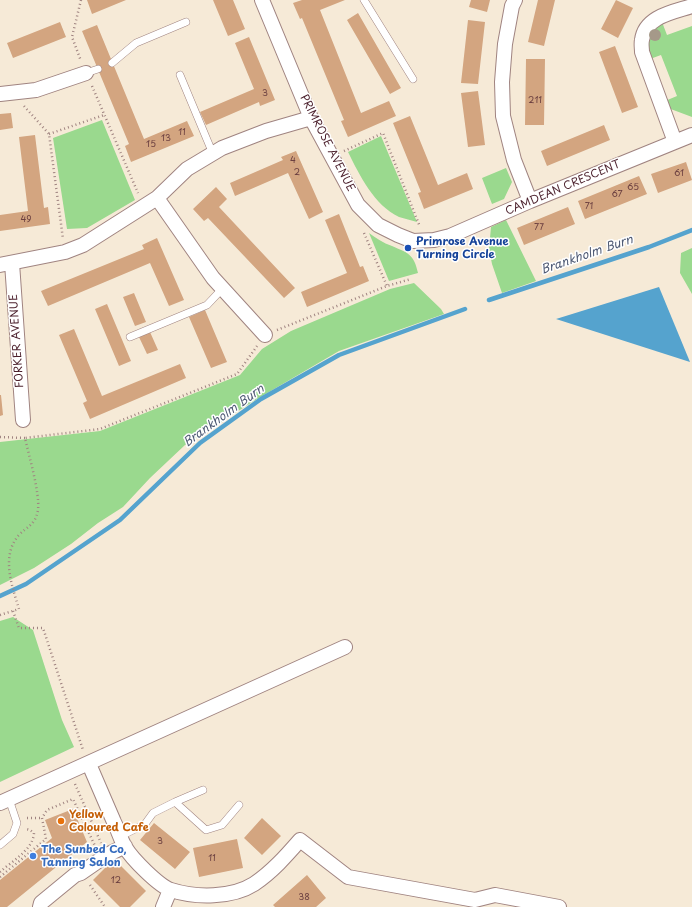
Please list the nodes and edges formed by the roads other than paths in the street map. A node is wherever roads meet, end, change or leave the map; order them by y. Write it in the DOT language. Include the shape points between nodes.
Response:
graph roads {
  1 [pos="262,0"];
  2 [pos="364,0"];
  3 [pos="515,0"];
  4 [pos="692,6"];
  5 [pos="186,22"];
  6 [pos="112,63"];
  7 [pos="92,71"];
  8 [pos="180,75"];
  9 [pos="413,79"];
  10 [pos="6,93"];
  11 [pos="311,118"];
  12 [pos="692,135"];
  13 [pos="674,142"];
  14 [pos="213,154"];
  15 [pos="157,198"];
  16 [pos="530,202"];
  17 [pos="430,241"];
  18 [pos="6,264"];
  19 [pos="223,288"];
  20 [pos="265,335"];
  21 [pos="130,337"];
  22 [pos="23,420"];
  23 [pos="345,647"];
  24 [pos="89,764"];
  25 [pos="203,790"];
  26 [pos="5,801"];
  27 [pos="175,802"];
  28 [pos="239,805"];
  29 [pos="123,841"];
  30 [pos="0,845"];
  31 [pos="170,890"];
  32 [pos="486,902"];
  33 [pos="40,907"];
  34 [pos="163,907"];
  35 [pos="559,907"];
  1 -- 11 [label="street, PRIMROSE AVENUE"];
  2 -- 9 [label="lane"];
  3 -- 16 [label="street" via="505,44 503,116 514,160"];
  4 -- 13 [label="street" via="658,17 648,26 642,38 642,52"];
  5 -- 6 [label="lane" via="136,43"];
  7 -- 10 [label="street" via="36,90"];
  8 -- 14 [label="lane"];
  11 -- 14 [label="street, FORKER AVENUE" via="266,131"];
  11 -- 17 [label="street, PRIMROSE AVENUE" via="358,205 378,225 398,236 413,241"];
  12 -- 13 [label="street, CAMDEAN CRESCENT"];
  13 -- 16 [label="street, CAMDEAN CRESCENT"];
  14 -- 15 [label="street, FORKER AVENUE" via="187,169"];
  15 -- 18 [label="street, FORKER AVENUE" via="83,245 65,252"];
  15 -- 19 [label="street"];
  16 -- 17 [label="street, CAMDEAN CRESCENT" via="450,236"];
  18 -- 22 [label="street, FORKER AVENUE"];
  19 -- 20 [label="street"];
  19 -- 21 [label="lane" via="206,305"];
  23 -- 24 [label="street"];
  24 -- 26 [label="street"];
  24 -- 29 [label="street"];
  25 -- 27 [label="lane"];
  26 -- 30 [label="lane" via="17,823 13,834"];
  27 -- 28 [label="lane" via="206,830 222,825"];
  27 -- 29 [label="lane" via="153,813 145,824"];
  29 -- 31 [label="street" via="135,860"];
  29 -- 33 [label="street" via="75,875 41,903"];
  31 -- 32 [label="street" via="211,896 232,893 253,884 267,874 300,840 348,877"];
  31 -- 34 [label="street"];
  32 -- 35 [label="street" via="495,895"];
}
